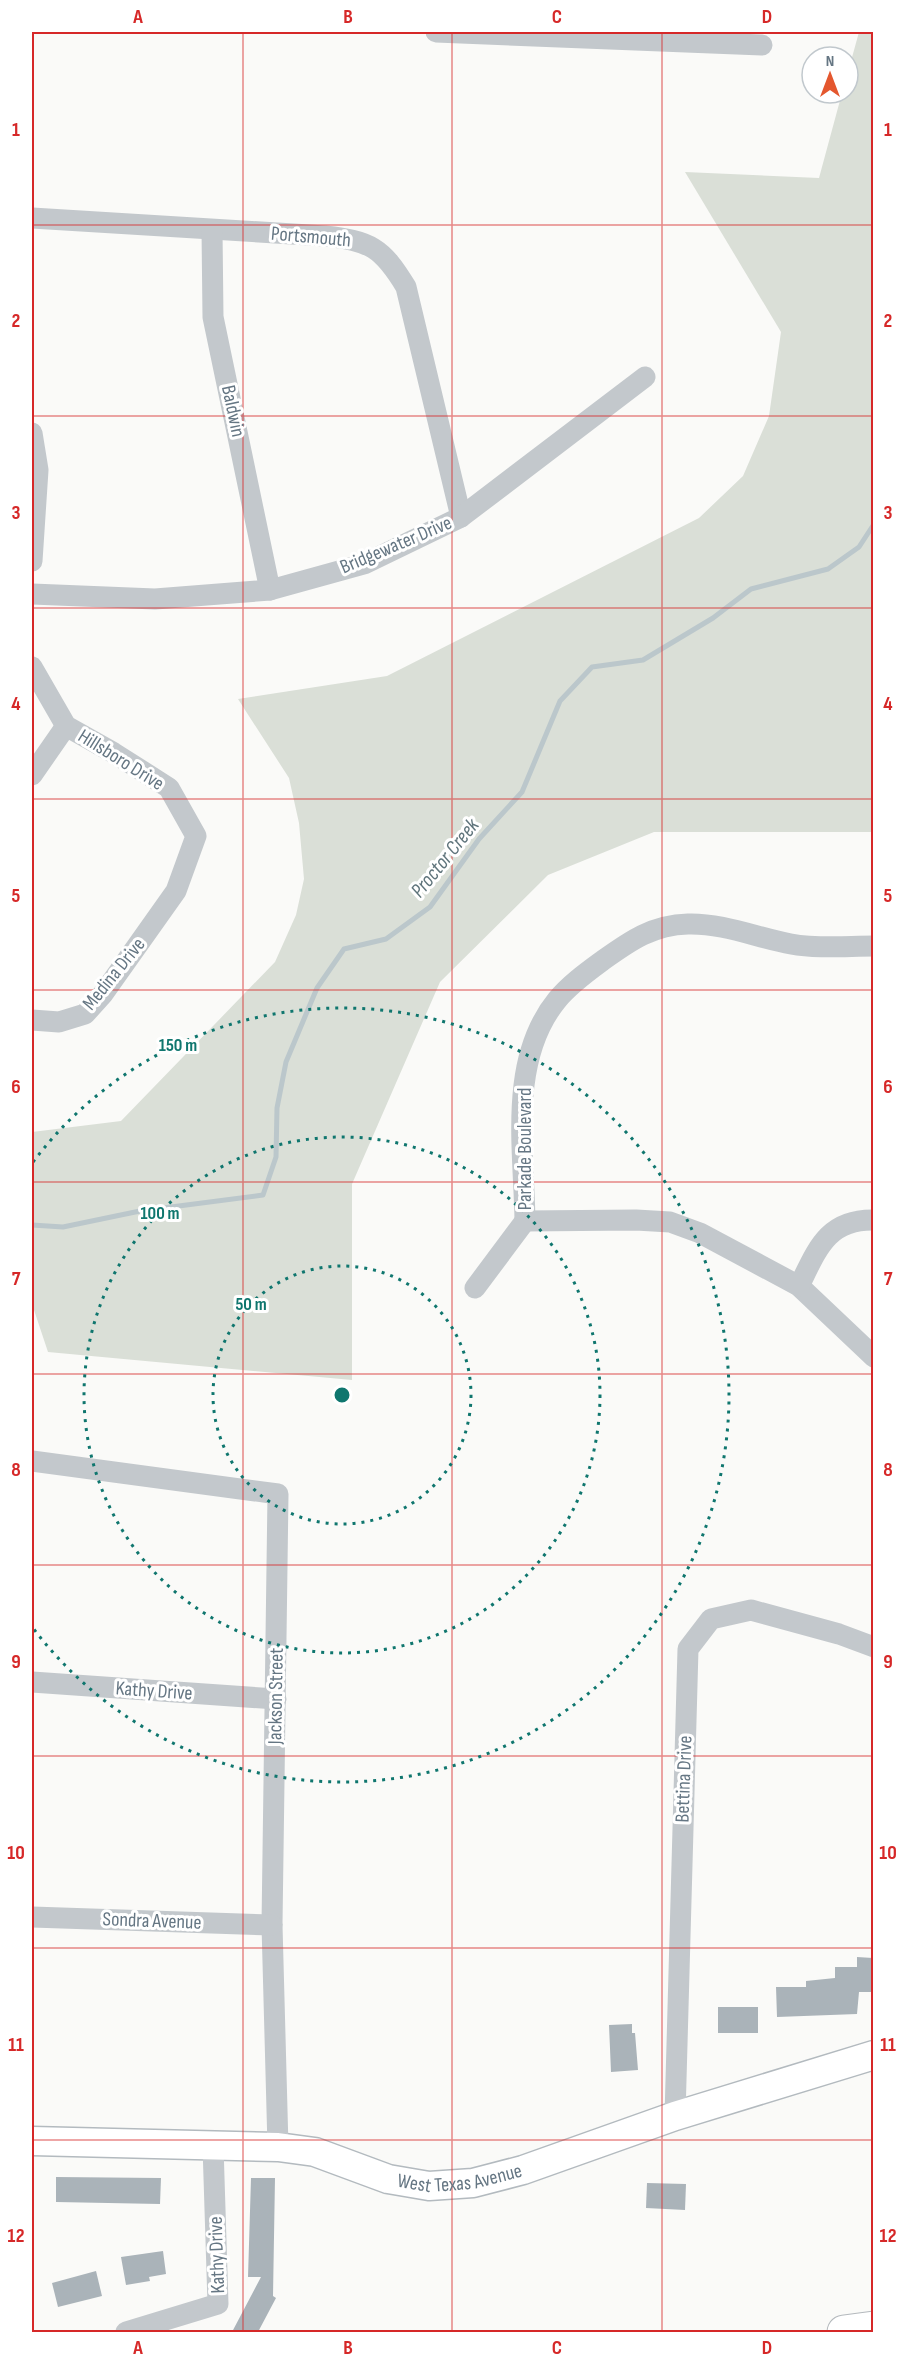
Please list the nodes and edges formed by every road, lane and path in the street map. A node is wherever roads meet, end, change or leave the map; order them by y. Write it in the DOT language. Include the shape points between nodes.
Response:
graph roads {
  1 [pos="436,32"];
  2 [pos="532,34"];
  3 [pos="762,45"];
  4 [pos="32,218"];
  5 [pos="213,230"];
  6 [pos="645,377"];
  7 [pos="32,433"];
  8 [pos="461,517"];
  9 [pos="32,561"];
  10 [pos="270,590"];
  11 [pos="32,594"];
  12 [pos="32,667"];
  13 [pos="66,726"];
  14 [pos="32,775"];
  15 [pos="176,891"];
  16 [pos="873,946"];
  17 [pos="32,1020"];
  18 [pos="873,1220"];
  19 [pos="525,1221"];
  20 [pos="799,1286"];
  21 [pos="475,1288"];
  22 [pos="873,1357"];
  23 [pos="32,1461"];
  24 [pos="873,1647"];
  25 [pos="32,1682"];
  26 [pos="276,1699"];
  27 [pos="32,1917"];
  28 [pos="272,1925"];
  29 [pos="873,2055"];
  30 [pos="675,2116"];
  31 [pos="32,2140"];
  32 [pos="213,2146"];
  33 [pos="278,2147"];
  34 [pos="873,2328"];
  35 [pos="126,2332"];
  36 [pos="844,2332"];
  1 -- 2 [label="street"];
  2 -- 3 [label="street"];
  4 -- 5 [label="street, Portsmouth"];
  5 -- 8 [label="street, Portsmouth" via="357,240 392,263 406,287"];
  5 -- 10 [label="street, Baldwin" via="213,317"];
  6 -- 8 [label="street, Bridgewater Drive"];
  7 -- 9 [label="street" via="38,470"];
  8 -- 10 [label="street, Bridgewater Drive" via="364,564"];
  10 -- 11 [label="street, Bridgewater Drive" via="155,599"];
  12 -- 13 [label="street, Hillsboro Drive"];
  13 -- 14 [label="street"];
  13 -- 15 [label="street, Hillsboro Drive" via="169,788 196,836"];
  15 -- 17 [label="street, Medina Drive" via="128,961 85,1014 59,1022"];
  16 -- 19 [label="street, Parkade Boulevard" via="794,945 689,924 663,927 635,937 591,969 558,999 540,1026 529,1058 522,1099"];
  18 -- 20 [label="street" via="836,1228 818,1247"];
  19 -- 20 [label="street, Parkade Boulevard" via="670,1222 700,1233"];
  19 -- 21 [label="street"];
  20 -- 22 [label="street, Parkade Boulevard"];
  23 -- 26 [label="street, Jackson Street" via="278,1494"];
  24 -- 30 [label="street, Bettina Drive" via="751,1610 711,1619 688,1650"];
  25 -- 26 [label="street, Kathy Drive"];
  26 -- 28 [label="street, Jackson Street"];
  27 -- 28 [label="street, Sondra Avenue"];
  28 -- 33 [label="street, Jackson Street"];
  29 -- 30 [label="street, West Texas Avenue"];
  30 -- 33 [label="street, West Texas Avenue" via="523,2170 462,2184 429,2186 387,2179 315,2152"];
  31 -- 32 [label="street, West Texas Avenue"];
  32 -- 33 [label="street, West Texas Avenue"];
  32 -- 35 [label="street, Kathy Drive" via="218,2304"];
  34 -- 36 [label="highway"];
}
